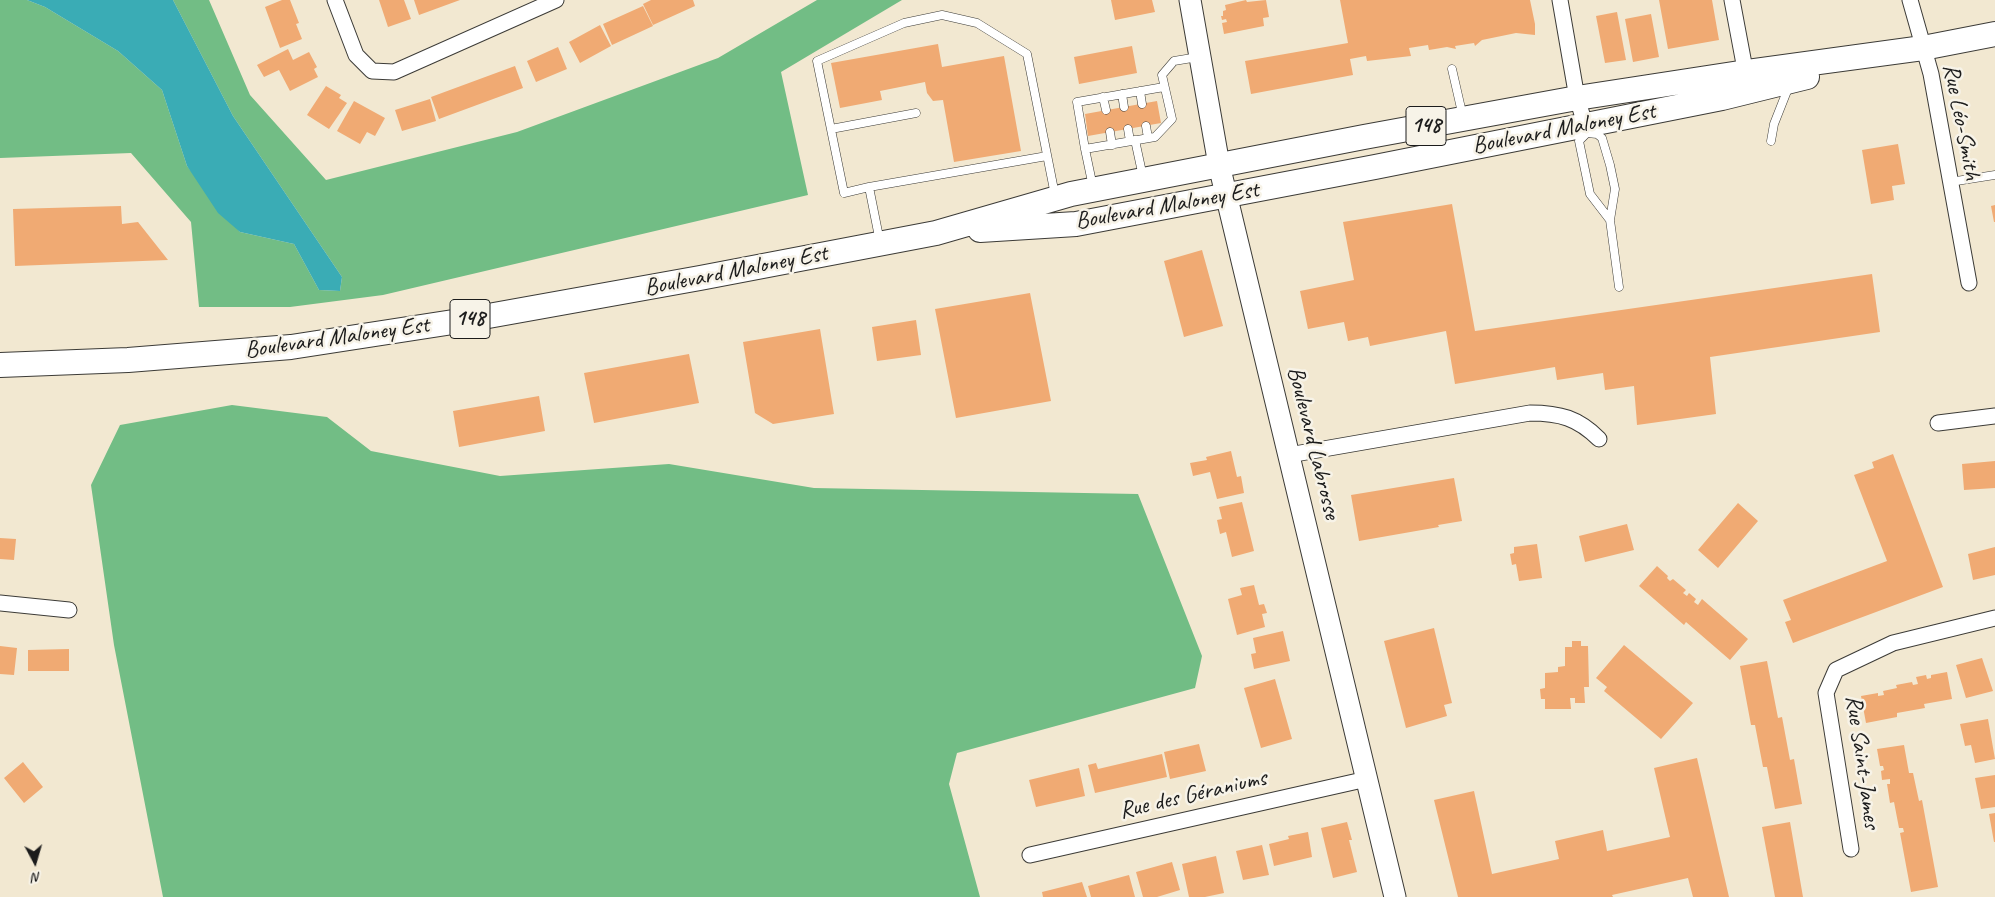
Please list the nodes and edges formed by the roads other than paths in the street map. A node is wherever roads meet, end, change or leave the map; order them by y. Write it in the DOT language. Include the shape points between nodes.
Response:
graph roads {
  1 [pos="335,0"];
  2 [pos="556,0"];
  3 [pos="1190,0"];
  4 [pos="1560,0"];
  5 [pos="1732,0"];
  6 [pos="1910,0"];
  7 [pos="1995,34"];
  8 [pos="1923,48"];
  9 [pos="1200,56"];
  10 [pos="1452,69"];
  11 [pos="1792,80"];
  12 [pos="1748,81"];
  13 [pos="1164,86"];
  14 [pos="1140,91"];
  15 [pos="1122,94"];
  16 [pos="1103,97"];
  17 [pos="1577,98"];
  18 [pos="1142,104"];
  19 [pos="1124,107"];
  20 [pos="1106,110"];
  21 [pos="916,113"];
  22 [pos="1463,119"];
  23 [pos="1146,126"];
  24 [pos="831,129"];
  25 [pos="1128,129"];
  26 [pos="1586,129"];
  27 [pos="1110,132"];
  28 [pos="1148,138"];
  29 [pos="1132,141"];
  30 [pos="1771,141"];
  31 [pos="1112,145"];
  32 [pos="1085,150"];
  33 [pos="1047,156"];
  34 [pos="1219,165"];
  35 [pos="1995,175"];
  36 [pos="1143,180"];
  37 [pos="1950,182"];
  38 [pos="869,187"];
  39 [pos="1094,189"];
  40 [pos="1226,195"];
  41 [pos="1056,198"];
  42 [pos="1610,220"];
  43 [pos="936,233"];
  44 [pos="880,244"];
  45 [pos="1969,283"];
  46 [pos="1619,287"];
  47 [pos="0,365"];
  48 [pos="1995,416"];
  49 [pos="1938,423"];
  50 [pos="1599,439"];
  51 [pos="1289,455"];
  52 [pos="0,603"];
  53 [pos="69,610"];
  54 [pos="1995,618"];
  55 [pos="1367,779"];
  56 [pos="1851,849"];
  57 [pos="1030,856"];
  58 [pos="1395,897"];
  1 -- 2 [label="street" via="356,55 372,71 394,72"];
  3 -- 9 [label="main road, Boulevard Labrosse"];
  4 -- 17 [label="street"];
  5 -- 12 [label="street"];
  6 -- 8 [label="street, Rue Léo-Smith"];
  7 -- 8 [label="main road, Boulevard Maloney Est / 148"];
  8 -- 11 [label="main road, Boulevard Maloney Est / 148"];
  8 -- 12 [label="main road, Boulevard Maloney Est / 148"];
  8 -- 37 [label="street, Rue Léo-Smith" via="1931,74"];
  9 -- 13 [label="lane" via="1174,61 1162,75"];
  9 -- 34 [label="main road, Boulevard Labrosse"];
  10 -- 22 [label="lane"];
  11 -- 12 [label="main road, Boulevard Maloney Est / 148"];
  11 -- 30 [label="lane" via="1774,124"];
  12 -- 17 [label="main road, Boulevard Maloney Est / 148"];
  12 -- 26 [label="main road, Boulevard Maloney Est / 148" via="1722,98"];
  13 -- 14 [label="lane"];
  13 -- 28 [label="lane" via="1172,119 1155,137"];
  14 -- 15 [label="lane"];
  14 -- 18 [label="lane"];
  15 -- 16 [label="lane"];
  15 -- 19 [label="lane"];
  16 -- 20 [label="lane"];
  16 -- 32 [label="lane" via="1077,102"];
  17 -- 22 [label="main road, Boulevard Maloney Est / 148"];
  17 -- 26 [label="street"];
  21 -- 24 [label="lane"];
  22 -- 34 [label="main road, Boulevard Maloney Est / 148"];
  23 -- 28 [label="lane"];
  24 -- 33 [label="lane" via="817,61 904,23 942,15 977,23 1027,54"];
  24 -- 38 [label="lane" via="844,193"];
  25 -- 29 [label="lane"];
  26 -- 40 [label="main road, Boulevard Maloney Est / 148"];
  26 -- 42 [label="lane" via="1579,141 1590,194"];
  26 -- 42 [label="lane" via="1602,138 1610,165 1615,189"];
  27 -- 31 [label="lane"];
  28 -- 29 [label="lane"];
  29 -- 31 [label="lane"];
  29 -- 36 [label="lane"];
  31 -- 32 [label="lane"];
  32 -- 39 [label="lane"];
  33 -- 38 [label="lane"];
  33 -- 41 [label="lane"];
  34 -- 36 [label="main road, Boulevard Maloney Est / 148"];
  34 -- 40 [label="main road, Boulevard Labrosse"];
  35 -- 37 [label="lane"];
  36 -- 39 [label="main road, Boulevard Maloney Est / 148"];
  37 -- 45 [label="street, Rue Léo-Smith"];
  38 -- 44 [label="lane"];
  39 -- 41 [label="main road, Boulevard Maloney Est / 148"];
  40 -- 43 [label="main road, Boulevard Maloney Est / 148" via="1076,224"];
  40 -- 51 [label="main road, Boulevard Labrosse"];
  41 -- 43 [label="main road, Boulevard Maloney Est / 148"];
  42 -- 46 [label="lane"];
  43 -- 44 [label="main road, Boulevard Maloney Est / 148"];
  44 -- 47 [label="main road, Boulevard Maloney Est / 148" via="476,318 291,347 128,360"];
  48 -- 49 [label="street"];
  50 -- 51 [label="street" via="1578,421 1550,413 1530,413"];
  51 -- 55 [label="main road, Boulevard Labrosse"];
  52 -- 53 [label="street"];
  54 -- 56 [label="street, Rue Saint-James" via="1892,643 1836,670 1826,693"];
  55 -- 57 [label="street, Rue des Géraniums"];
  55 -- 58 [label="main road, Boulevard Labrosse"];
}
